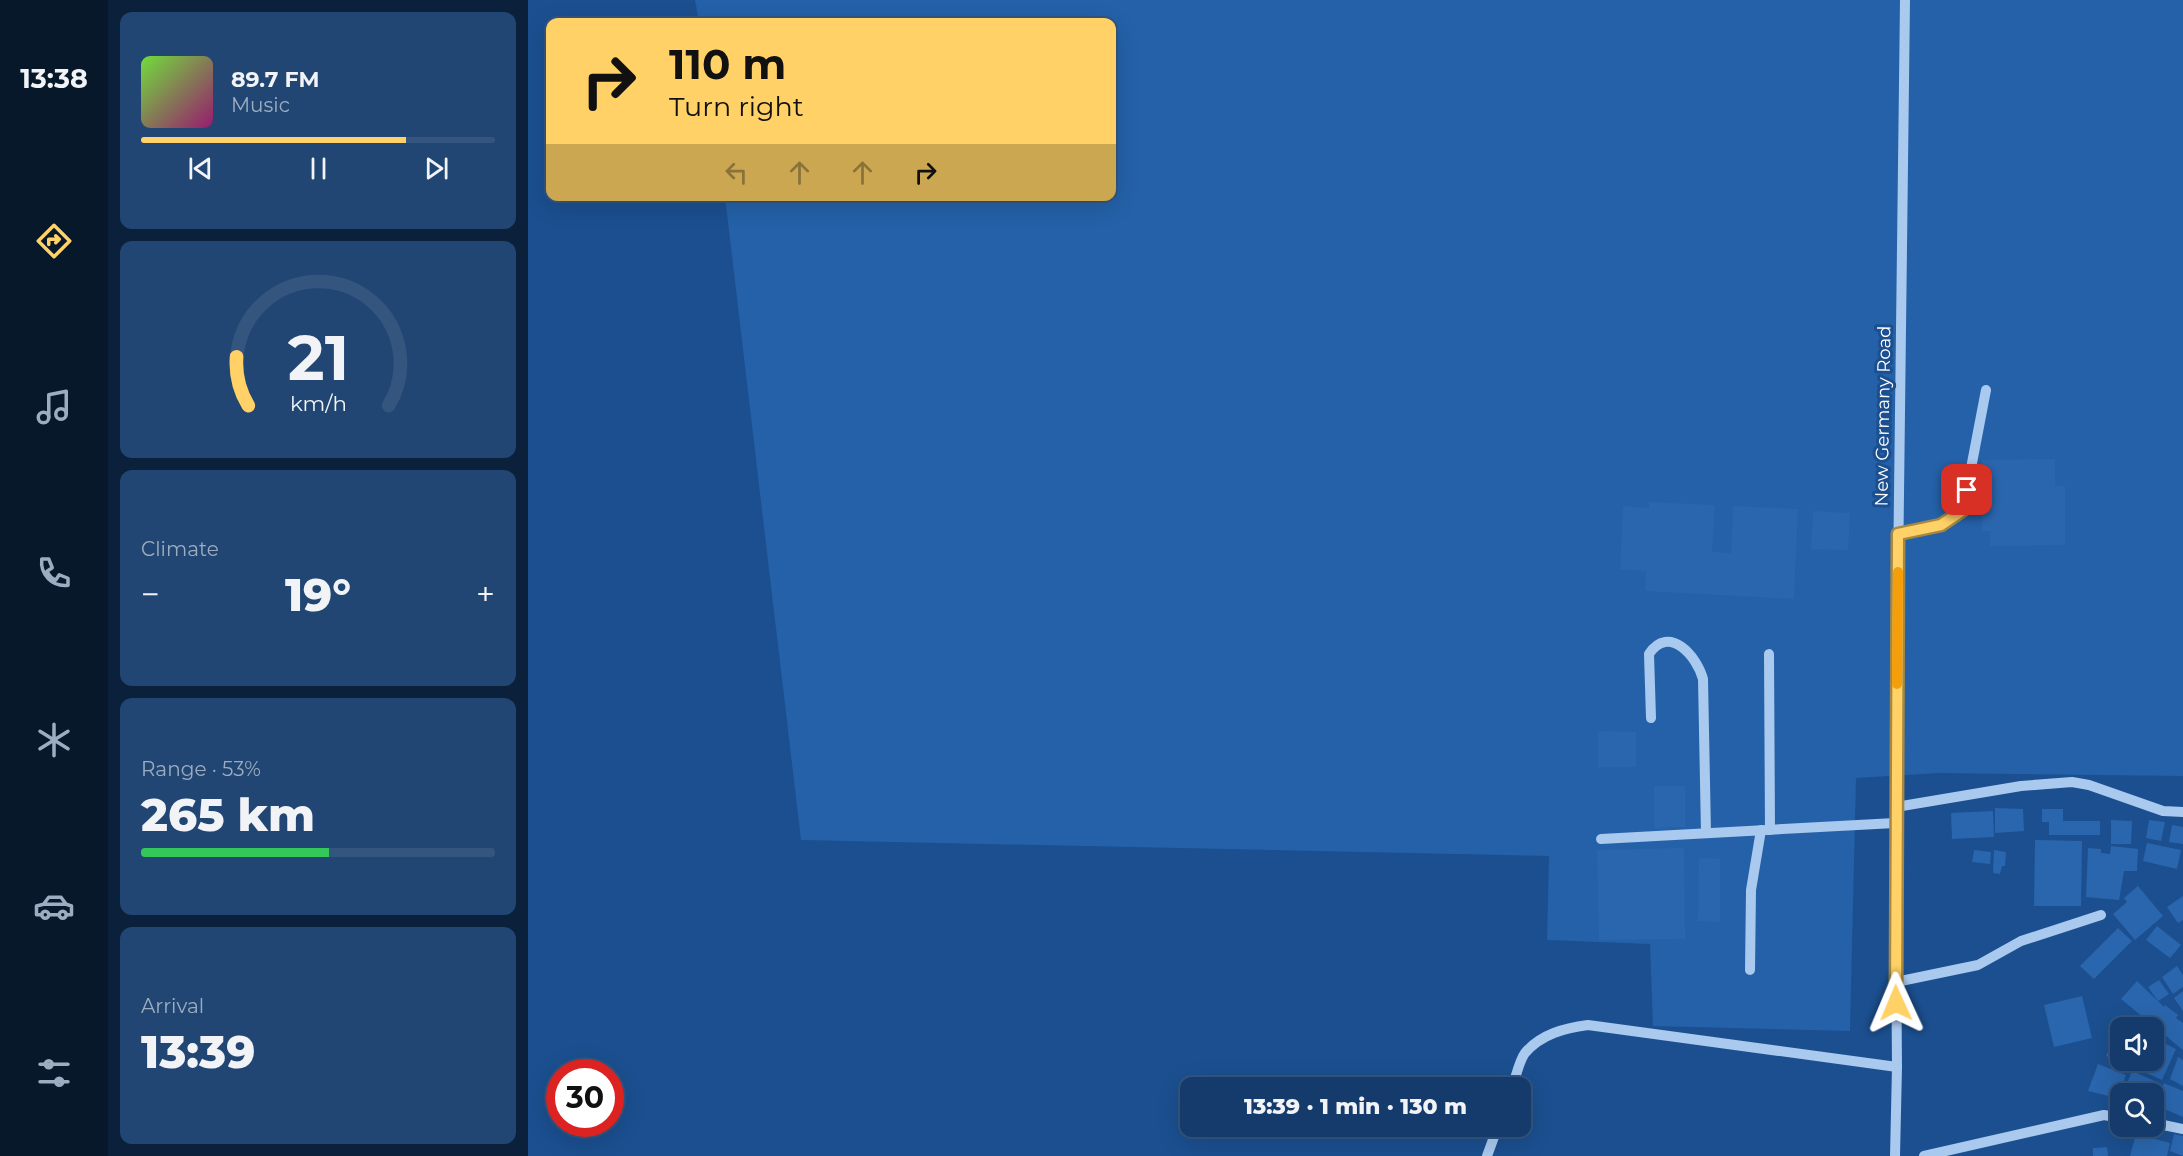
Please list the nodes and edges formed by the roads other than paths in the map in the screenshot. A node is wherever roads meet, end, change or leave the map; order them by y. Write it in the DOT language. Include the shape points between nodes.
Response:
graph roads {
  1 [pos="1905,0"];
  2 [pos="1986,390"];
  3 [pos="1898,534"];
  4 [pos="1769,654"];
  5 [pos="1651,718"];
  6 [pos="1896,807"];
  7 [pos="2183,812"];
  8 [pos="1895,823"];
  9 [pos="1766,830"];
  10 [pos="1706,833"];
  11 [pos="1601,839"];
  12 [pos="2101,915"];
  13 [pos="1750,970"];
  14 [pos="1896,982"];
  15 [pos="1897,1066"];
  16 [pos="1516,1077"];
  17 [pos="2110,1116"];
  18 [pos="2164,1125"];
  19 [pos="2183,1129"];
  20 [pos="1494,1137"];
  21 [pos="1487,1156"];
  22 [pos="1895,1156"];
  23 [pos="1924,1156"];
  1 -- 3 [label="street, New Germany Road"];
  2 -- 3 [label="street" via="1963,510 1941,525"];
  3 -- 6 [label="street, New Germany Road"];
  4 -- 9 [label="street"];
  5 -- 10 [label="street" via="1649,654 1661,642 1676,644 1695,658 1703,679"];
  6 -- 7 [label="street" via="2021,786 2072,782 2163,812"];
  6 -- 8 [label="street, New Germany Road"];
  8 -- 9 [label="street"];
  8 -- 14 [label="street, New Germany Road"];
  9 -- 10 [label="street"];
  9 -- 13 [label="street" via="1751,890"];
  10 -- 11 [label="street"];
  12 -- 14 [label="street" via="2020,941 1978,965"];
  14 -- 15 [label="street, New Germany Road"];
  15 -- 16 [label="street" via="1588,1025 1566,1028 1545,1037 1525,1053"];
  15 -- 22 [label="street, New Germany Road"];
  17 -- 23 [label="street"];
  18 -- 19 [label="street"];
  20 -- 21 [label="street"];
}
